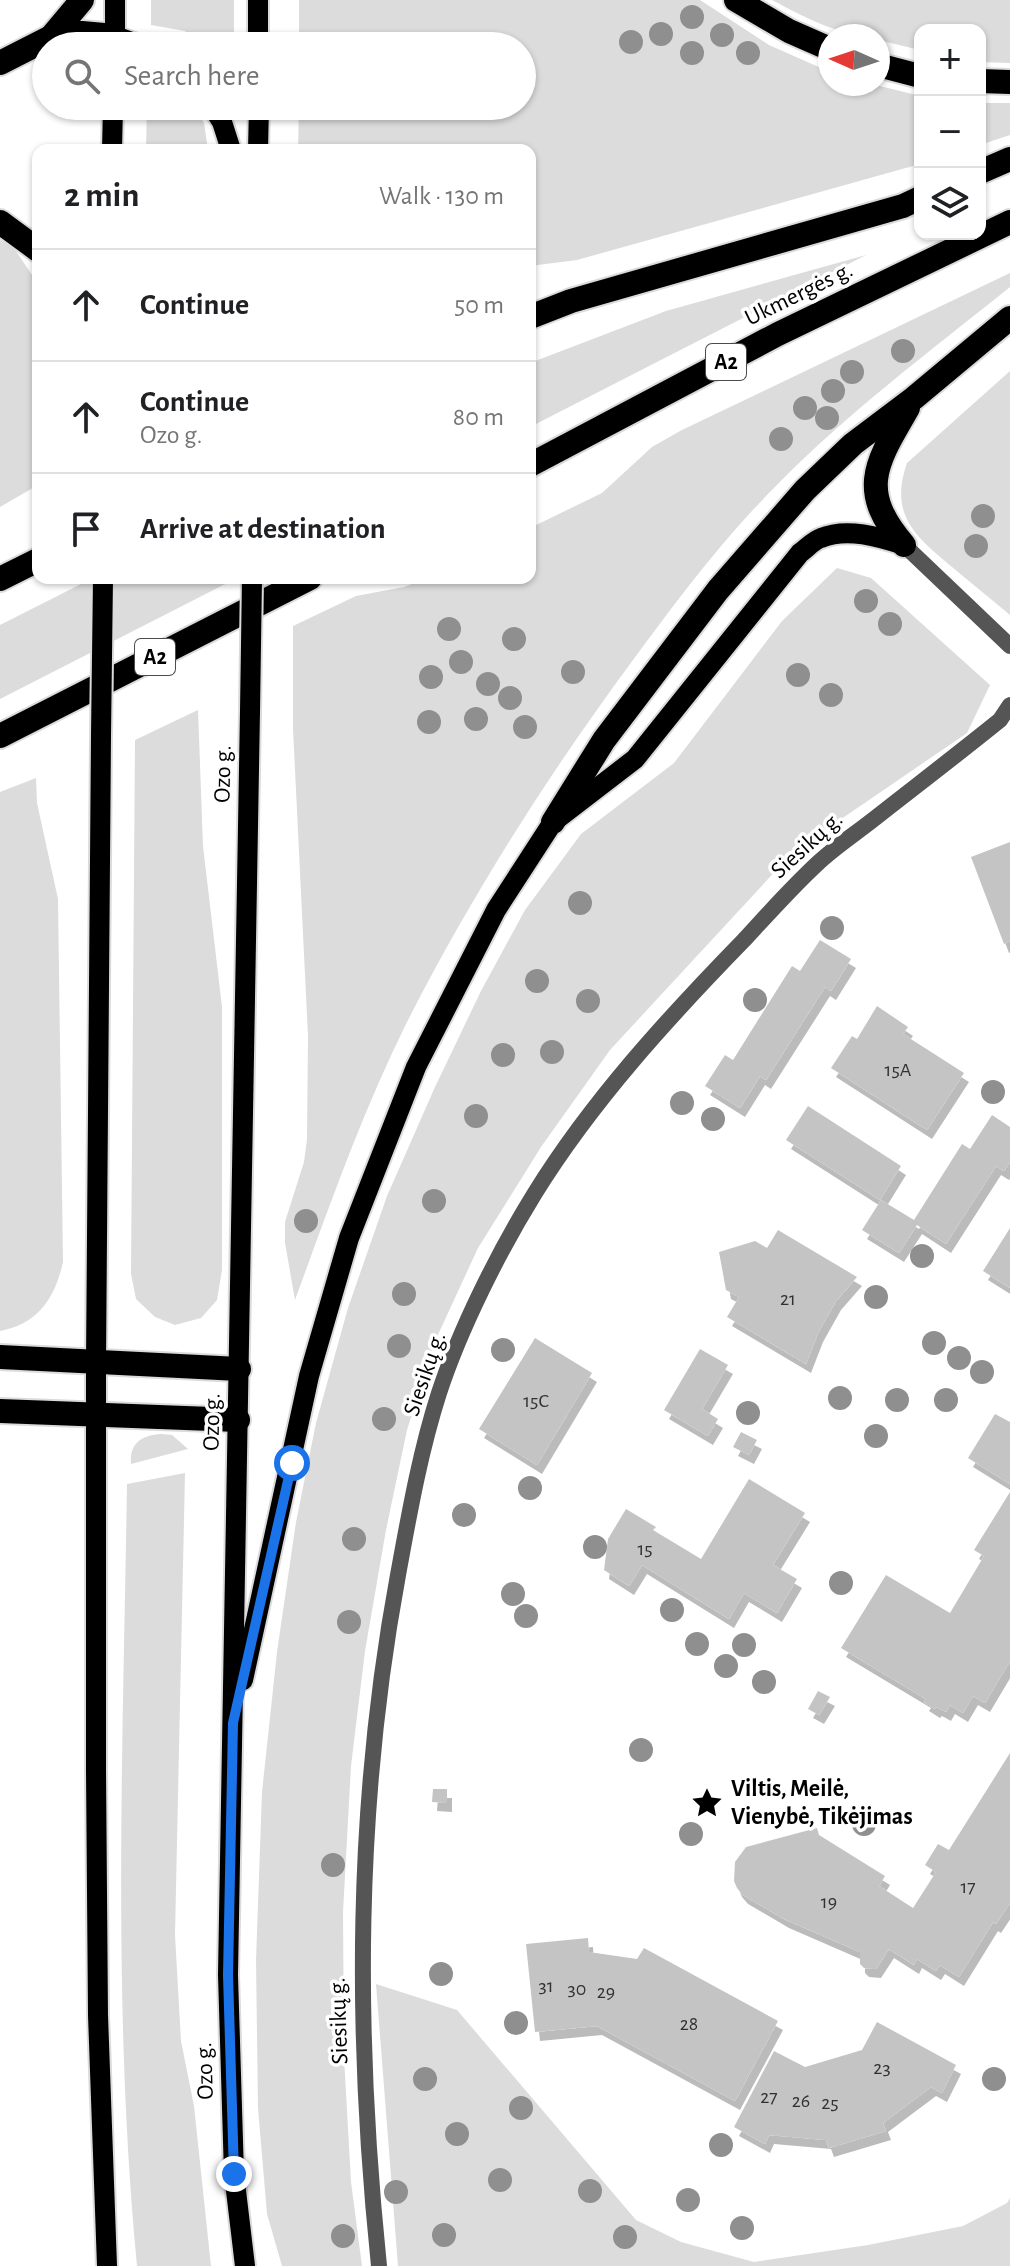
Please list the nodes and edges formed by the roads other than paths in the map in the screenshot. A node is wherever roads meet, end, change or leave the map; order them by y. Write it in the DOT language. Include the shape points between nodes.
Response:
graph roads {
  1 [pos="82,0"];
  2 [pos="115,0"];
  3 [pos="258,0"];
  4 [pos="736,0"];
  5 [pos="55,32"];
  6 [pos="115,32"];
  7 [pos="258,32"];
  8 [pos="818,44"];
  9 [pos="32,47"];
  10 [pos="0,63"];
  11 [pos="890,68"];
  12 [pos="914,74"];
  13 [pos="986,81"];
  14 [pos="1010,82"];
  15 [pos="113,120"];
  16 [pos="221,120"];
  17 [pos="259,120"];
  18 [pos="112,144"];
  19 [pos="229,144"];
  20 [pos="258,144"];
  21 [pos="1010,159"];
  22 [pos="986,169"];
  23 [pos="914,201"];
  24 [pos="0,222"];
  25 [pos="1010,222"];
  26 [pos="32,246"];
  27 [pos="536,315"];
  28 [pos="1010,318"];
  29 [pos="914,398"];
  30 [pos="536,462"];
  31 [pos="904,545"];
  32 [pos="32,563"];
  33 [pos="0,579"];
  34 [pos="103,584"];
  35 [pos="252,584"];
  36 [pos="298,584"];
  37 [pos="1010,646"];
  38 [pos="1010,705"];
  39 [pos="0,736"];
  40 [pos="553,822"];
  41 [pos="0,1357"];
  42 [pos="96,1362"];
  43 [pos="239,1369"];
  44 [pos="0,1411"];
  45 [pos="96,1415"];
  46 [pos="238,1420"];
  47 [pos="233,1723"];
  48 [pos="107,2266"];
  49 [pos="245,2266"];
  50 [pos="379,2266"];
  1 -- 5 [label="highway"];
  2 -- 6 [label="main road"];
  3 -- 7 [label="main road"];
  4 -- 8 [label="highway"];
  9 -- 10 [label="highway"];
  11 -- 12 [label="highway"];
  13 -- 14 [label="highway"];
  15 -- 18 [label="main road"];
  16 -- 19 [label="main road"];
  17 -- 20 [label="main road"];
  21 -- 22 [label="highway"];
  23 -- 27 [label="highway, Ukmergės g."];
  24 -- 26 [label="highway"];
  25 -- 30 [label="highway, Ukmergės g. / A2" via="778,334"];
  28 -- 29 [label="highway"];
  29 -- 31 [label="highway" via="886,446 875,485 886,524"];
  29 -- 40 [label="highway" via="853,444 805,490 718,590 604,740"];
  31 -- 37 [label="street"];
  31 -- 40 [label="main road" via="878,536 843,534 821,538 800,553 635,759"];
  32 -- 33 [label="highway"];
  34 -- 42 [label="main road, bridge"];
  35 -- 43 [label="main road, Ozo g., bridge"];
  36 -- 39 [label="highway, A2"];
  38 -- 50 [label="street, Siesikų g." via="991,727 819,862 698,987 600,1100 535,1194 477,1302 439,1394 388,1627 370,1776 361,1990 367,2148"];
  40 -- 47 [label="main road" via="496,910 416,1067 349,1238 309,1376"];
  41 -- 42 [label="highway"];
  42 -- 43 [label="highway"];
  42 -- 45 [label="main road"];
  43 -- 46 [label="main road, Ozo g."];
  44 -- 45 [label="highway"];
  45 -- 46 [label="highway"];
  45 -- 48 [label="main road" via="98,2015"];
  46 -- 47 [label="main road, Ozo g."];
  47 -- 49 [label="main road, Ozo g." via="228,1975 234,2174"];
}
